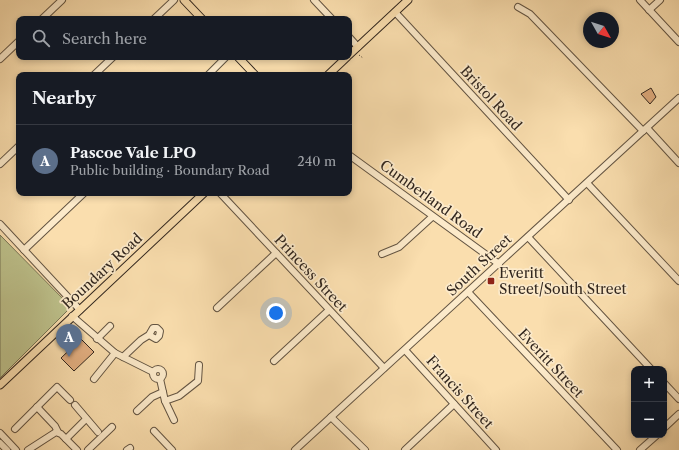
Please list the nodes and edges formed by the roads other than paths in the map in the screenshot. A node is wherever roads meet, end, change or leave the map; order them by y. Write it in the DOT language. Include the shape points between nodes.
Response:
graph roads {
  1 [pos="62,0"];
  2 [pos="174,0"];
  3 [pos="184,0"];
  4 [pos="314,0"];
  5 [pos="408,0"];
  6 [pos="640,0"];
  7 [pos="660,0"];
  8 [pos="518,7"];
  9 [pos="649,10"];
  10 [pos="395,12"];
  11 [pos="45,16"];
  12 [pos="157,16"];
  13 [pos="199,16"];
  14 [pos="329,16"];
  15 [pos="352,40"];
  16 [pos="679,42"];
  17 [pos="16,44"];
  18 [pos="358,47"];
  19 [pos="352,52"];
  20 [pos="0,59"];
  21 [pos="110,60"];
  22 [pos="223,60"];
  23 [pos="241,60"];
  24 [pos="344,60"];
  25 [pos="97,72"];
  26 [pos="211,72"];
  27 [pos="252,72"];
  28 [pos="331,72"];
  29 [pos="679,98"];
  30 [pos="645,130"];
  31 [pos="16,149"];
  32 [pos="352,157"];
  33 [pos="679,163"];
  34 [pos="0,164"];
  35 [pos="587,183"];
  36 [pos="81,196"];
  37 [pos="201,196"];
  38 [pos="223,196"];
  39 [pos="569,200"];
  40 [pos="432,217"];
  41 [pos="0,224"];
  42 [pos="528,237"];
  43 [pos="24,250"];
  44 [pos="276,253"];
  45 [pos="382,254"];
  46 [pos="499,264"];
  47 [pos="679,281"];
  48 [pos="468,292"];
  49 [pos="217,308"];
  50 [pos="80,310"];
  51 [pos="329,310"];
  52 [pos="72,316"];
  53 [pos="110,326"];
  54 [pos="149,335"];
  55 [pos="97,339"];
  56 [pos="405,350"];
  57 [pos="115,352"];
  58 [pos="123,357"];
  59 [pos="274,361"];
  60 [pos="199,365"];
  61 [pos="648,366"];
  62 [pos="384,368"];
  63 [pos="94,379"];
  64 [pos="0,385"];
  65 [pos="667,386"];
  66 [pos="163,392"];
  67 [pos="679,399"];
  68 [pos="165,401"];
  69 [pos="454,404"];
  70 [pos="38,407"];
  71 [pos="137,410"];
  72 [pos="679,415"];
  73 [pos="331,417"];
  74 [pos="86,419"];
  75 [pos="174,420"];
  76 [pos="667,425"];
  77 [pos="112,427"];
  78 [pos="15,429"];
  79 [pos="154,431"];
  80 [pos="58,432"];
  81 [pos="98,432"];
  82 [pos="0,434"];
  83 [pos="66,438"];
  84 [pos="654,438"];
  85 [pos="0,442"];
  86 [pos="7,450"];
  87 [pos="16,450"];
  88 [pos="28,450"];
  89 [pos="77,450"];
  90 [pos="88,450"];
  91 [pos="172,450"];
  92 [pos="296,450"];
  93 [pos="365,450"];
  94 [pos="405,450"];
  95 [pos="496,450"];
  96 [pos="617,450"];
  97 [pos="640,450"];
  1 -- 11 [label="street"];
  2 -- 12 [label="street"];
  3 -- 13 [label="main road"];
  4 -- 14 [label="street"];
  5 -- 10 [label="main road"];
  6 -- 9 [label="street"];
  7 -- 9 [label="street"];
  8 -- 30 [label="street" via="530,14"];
  9 -- 16 [label="street"];
  10 -- 18 [label="main road"];
  10 -- 39 [label="street, Bristol Road"];
  15 -- 18 [label="street"];
  17 -- 20 [label="street"];
  18 -- 19 [label="main road"];
  21 -- 25 [label="street"];
  22 -- 26 [label="street"];
  23 -- 27 [label="main road"];
  24 -- 28 [label="main road"];
  29 -- 30 [label="street, South Street"];
  30 -- 33 [label="street"];
  30 -- 35 [label="street, South Street"];
  31 -- 34 [label="street"];
  32 -- 40 [label="street, Cumberland Road"];
  35 -- 39 [label="street, South Street"];
  35 -- 47 [label="street"];
  36 -- 43 [label="street"];
  37 -- 50 [label="main road, Boundary Road"];
  38 -- 44 [label="street, Princess Street"];
  39 -- 42 [label="street, South Street"];
  40 -- 45 [label="street" via="399,247"];
  40 -- 46 [label="street, Cumberland Road"];
  41 -- 43 [label="street"];
  42 -- 46 [label="street, South Street"];
  42 -- 61 [label="street"];
  43 -- 50 [label="street"];
  44 -- 49 [label="street"];
  44 -- 51 [label="street, Princess Street"];
  46 -- 48 [label="street, South Street"];
  48 -- 56 [label="street, South Street"];
  48 -- 96 [label="street, Everitt Street"];
  50 -- 52 [label="main road, Boundary Road"];
  51 -- 59 [label="street"];
  51 -- 62 [label="street, Princess Street"];
  52 -- 55 [label="street"];
  52 -- 64 [label="main road, Boundary Road"];
  53 -- 55 [label="street"];
  54 -- 58 [label="street"];
  55 -- 57 [label="street"];
  56 -- 62 [label="street, South Street"];
  56 -- 69 [label="street, Francis Street"];
  57 -- 58 [label="street"];
  57 -- 63 [label="street"];
  58 -- 66 [label="street" via="153,372 154,378 160,379"];
  60 -- 68 [label="street" via="198,381 179,396"];
  62 -- 73 [label="street, South Street"];
  65 -- 67 [label="street"];
  66 -- 68 [label="street"];
  66 -- 71 [label="street" via="152,397"];
  68 -- 75 [label="street"];
  69 -- 94 [label="street"];
  69 -- 95 [label="street, Francis Street"];
  70 -- 74 [label="street" via="57,387"];
  70 -- 78 [label="street"];
  70 -- 80 [label="street"];
  72 -- 76 [label="street"];
  73 -- 92 [label="street, South Street"];
  73 -- 93 [label="street"];
  74 -- 81 [label="street"];
  74 -- 83 [label="street"];
  77 -- 90 [label="street"];
  79 -- 91 [label="street"];
  80 -- 83 [label="street"];
  80 -- 88 [label="street" via="52,433"];
  82 -- 87 [label="street"];
  83 -- 89 [label="street"];
  84 -- 97 [label="street"];
  85 -- 86 [label="street"];
}
